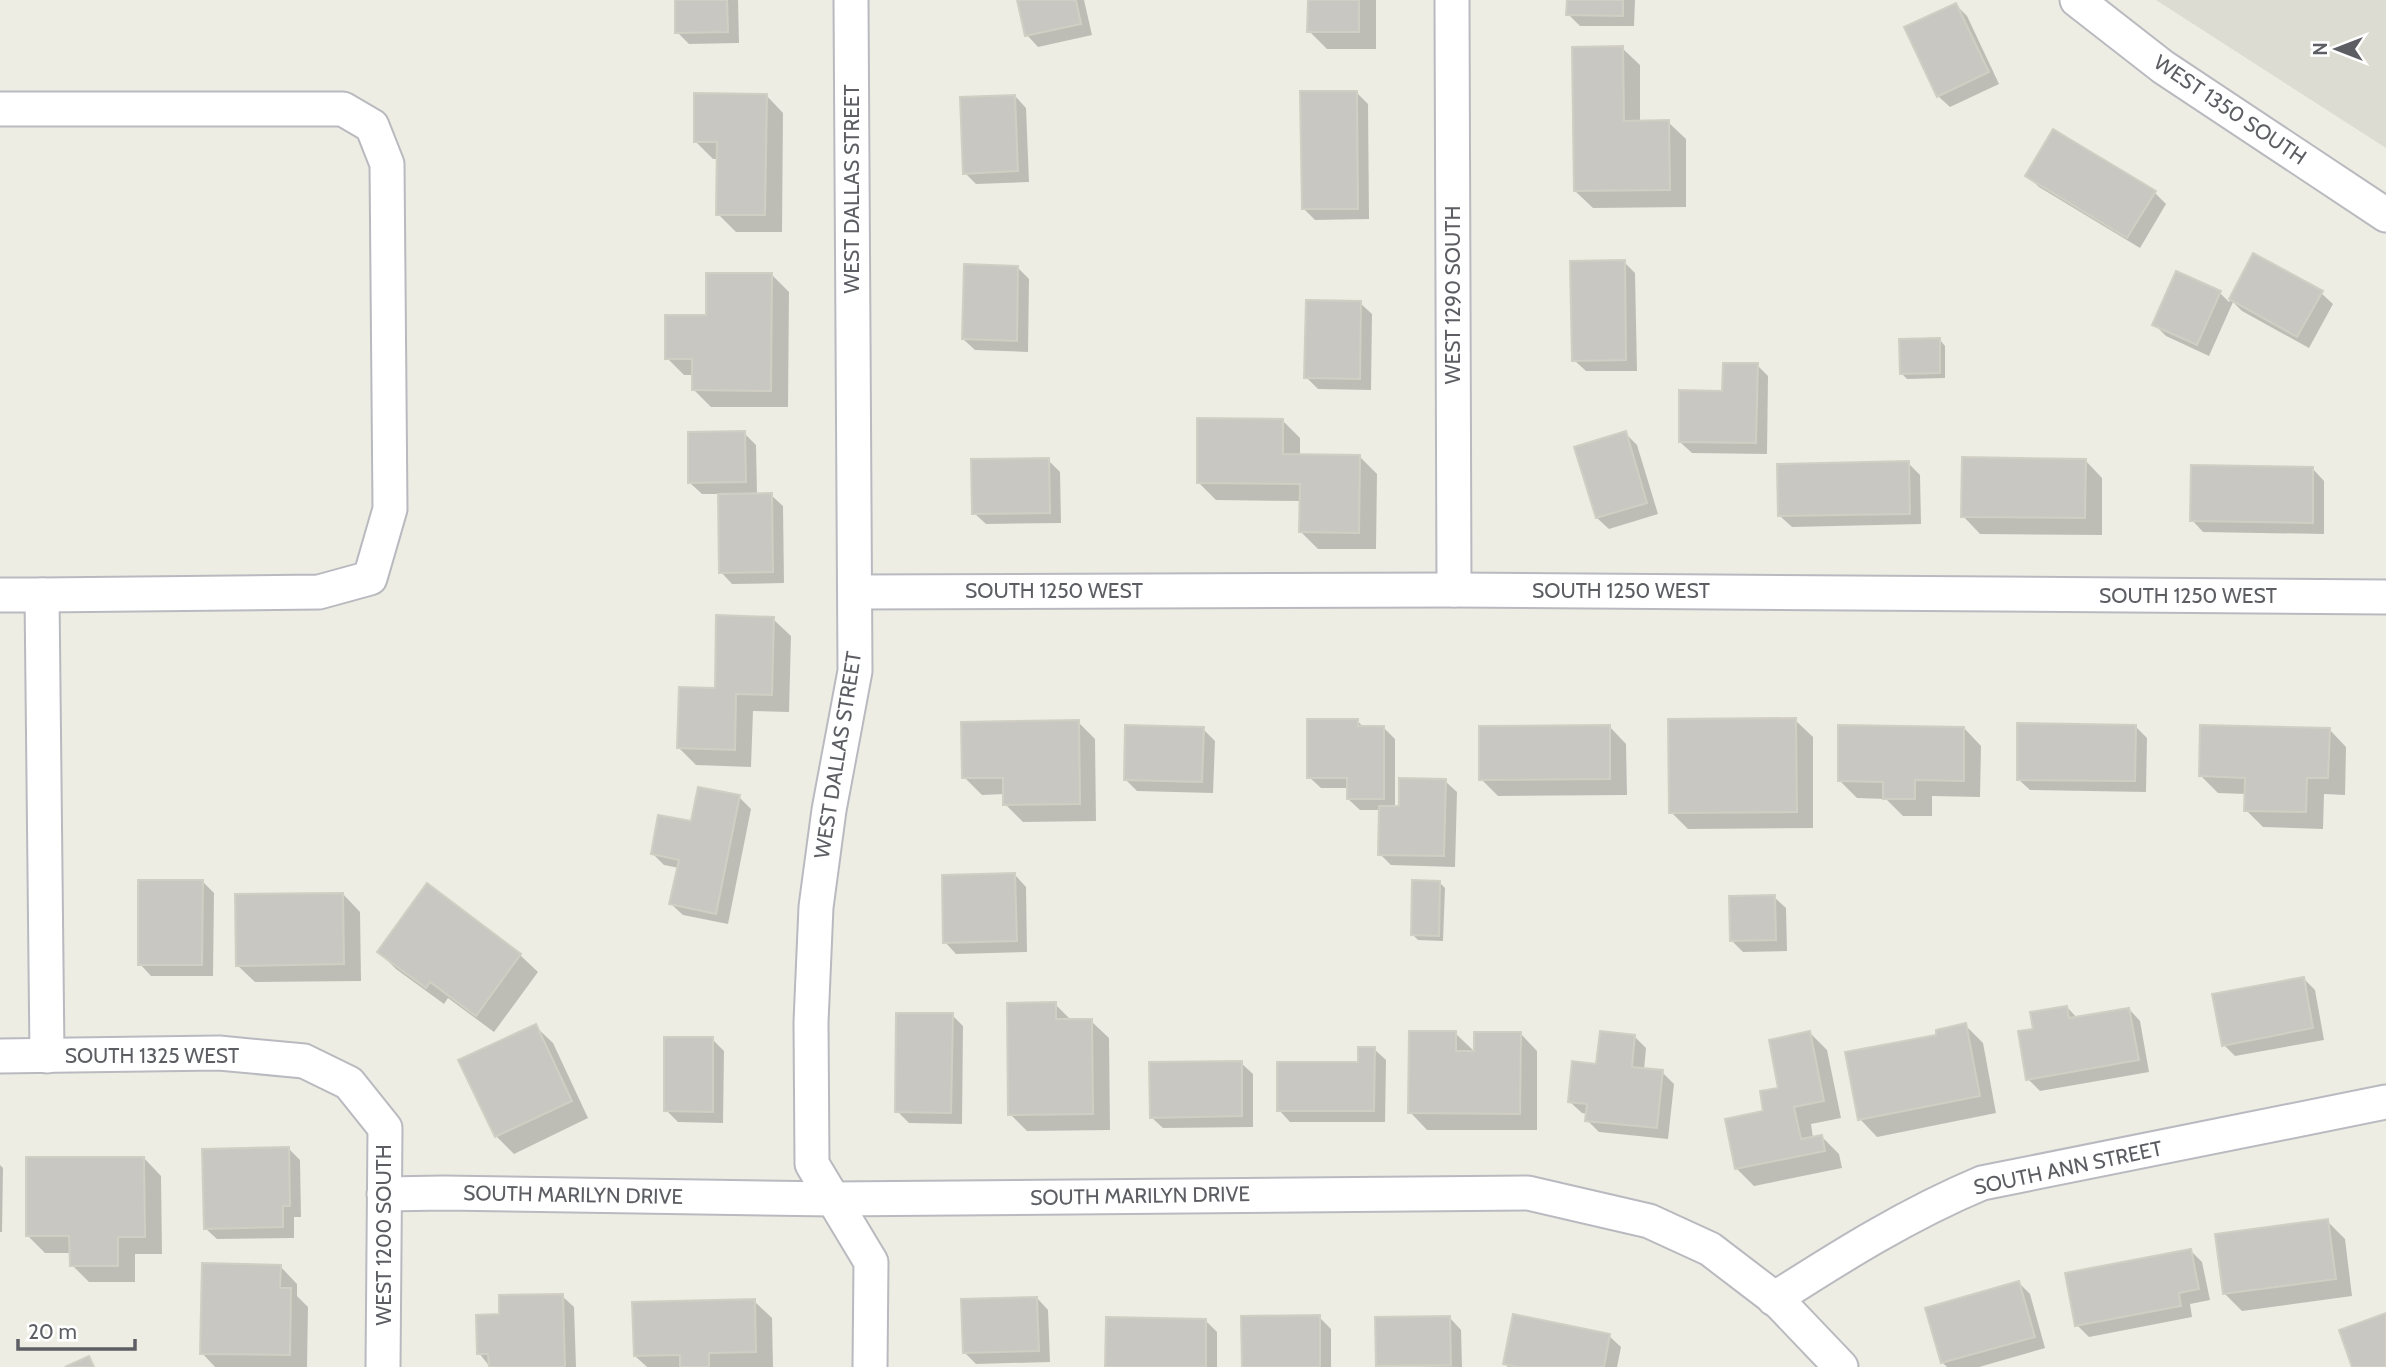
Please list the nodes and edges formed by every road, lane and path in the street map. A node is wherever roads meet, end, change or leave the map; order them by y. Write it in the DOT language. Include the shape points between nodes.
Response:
graph roads {
  1 [pos="851,0"];
  2 [pos="1452,0"];
  3 [pos="2077,0"];
  4 [pos="0,109"];
  5 [pos="2386,215"];
  6 [pos="1454,590"];
  7 [pos="855,593"];
  8 [pos="0,595"];
  9 [pos="42,595"];
  10 [pos="2386,597"];
  11 [pos="0,1056"];
  12 [pos="47,1056"];
  13 [pos="303,1061"];
  14 [pos="2386,1102"];
  15 [pos="384,1194"];
  16 [pos="833,1199"];
  17 [pos="1774,1299"];
  18 [pos="383,1367"];
  19 [pos="870,1367"];
  20 [pos="1841,1367"];
  1 -- 7 [label="street, WEST DALLAS STREET"];
  2 -- 6 [label="street, WEST 1290 SOUTH"];
  3 -- 5 [label="street, WEST 1350 SOUTH" via="2163,67"];
  4 -- 9 [label="street" via="343,109 372,126 387,164 390,509 370,578 318,592"];
  6 -- 7 [label="street, SOUTH 1250 WEST"];
  6 -- 10 [label="street, SOUTH 1250 WEST"];
  7 -- 16 [label="street, WEST DALLAS STREET" via="855,671 816,907 811,1010 812,1164"];
  8 -- 9 [label="street"];
  9 -- 12 [label="street"];
  11 -- 12 [label="street, SOUTH 1325 WEST"];
  12 -- 13 [label="street, SOUTH 1325 WEST" via="219,1053"];
  13 -- 15 [label="street, WEST 1200 SOUTH" via="349,1083 385,1128"];
  14 -- 17 [label="street, SOUTH ANN STREET" via="1982,1183 1867,1240"];
  15 -- 16 [label="street, SOUTH MARILYN DRIVE"];
  15 -- 18 [label="street, WEST 1200 SOUTH"];
  16 -- 17 [label="street, SOUTH MARILYN DRIVE" via="1528,1193 1649,1221 1710,1249"];
  16 -- 19 [label="street, WEST DALLAS STREET" via="871,1262"];
  17 -- 20 [label="street, SOUTH MARILYN DRIVE"];
}
